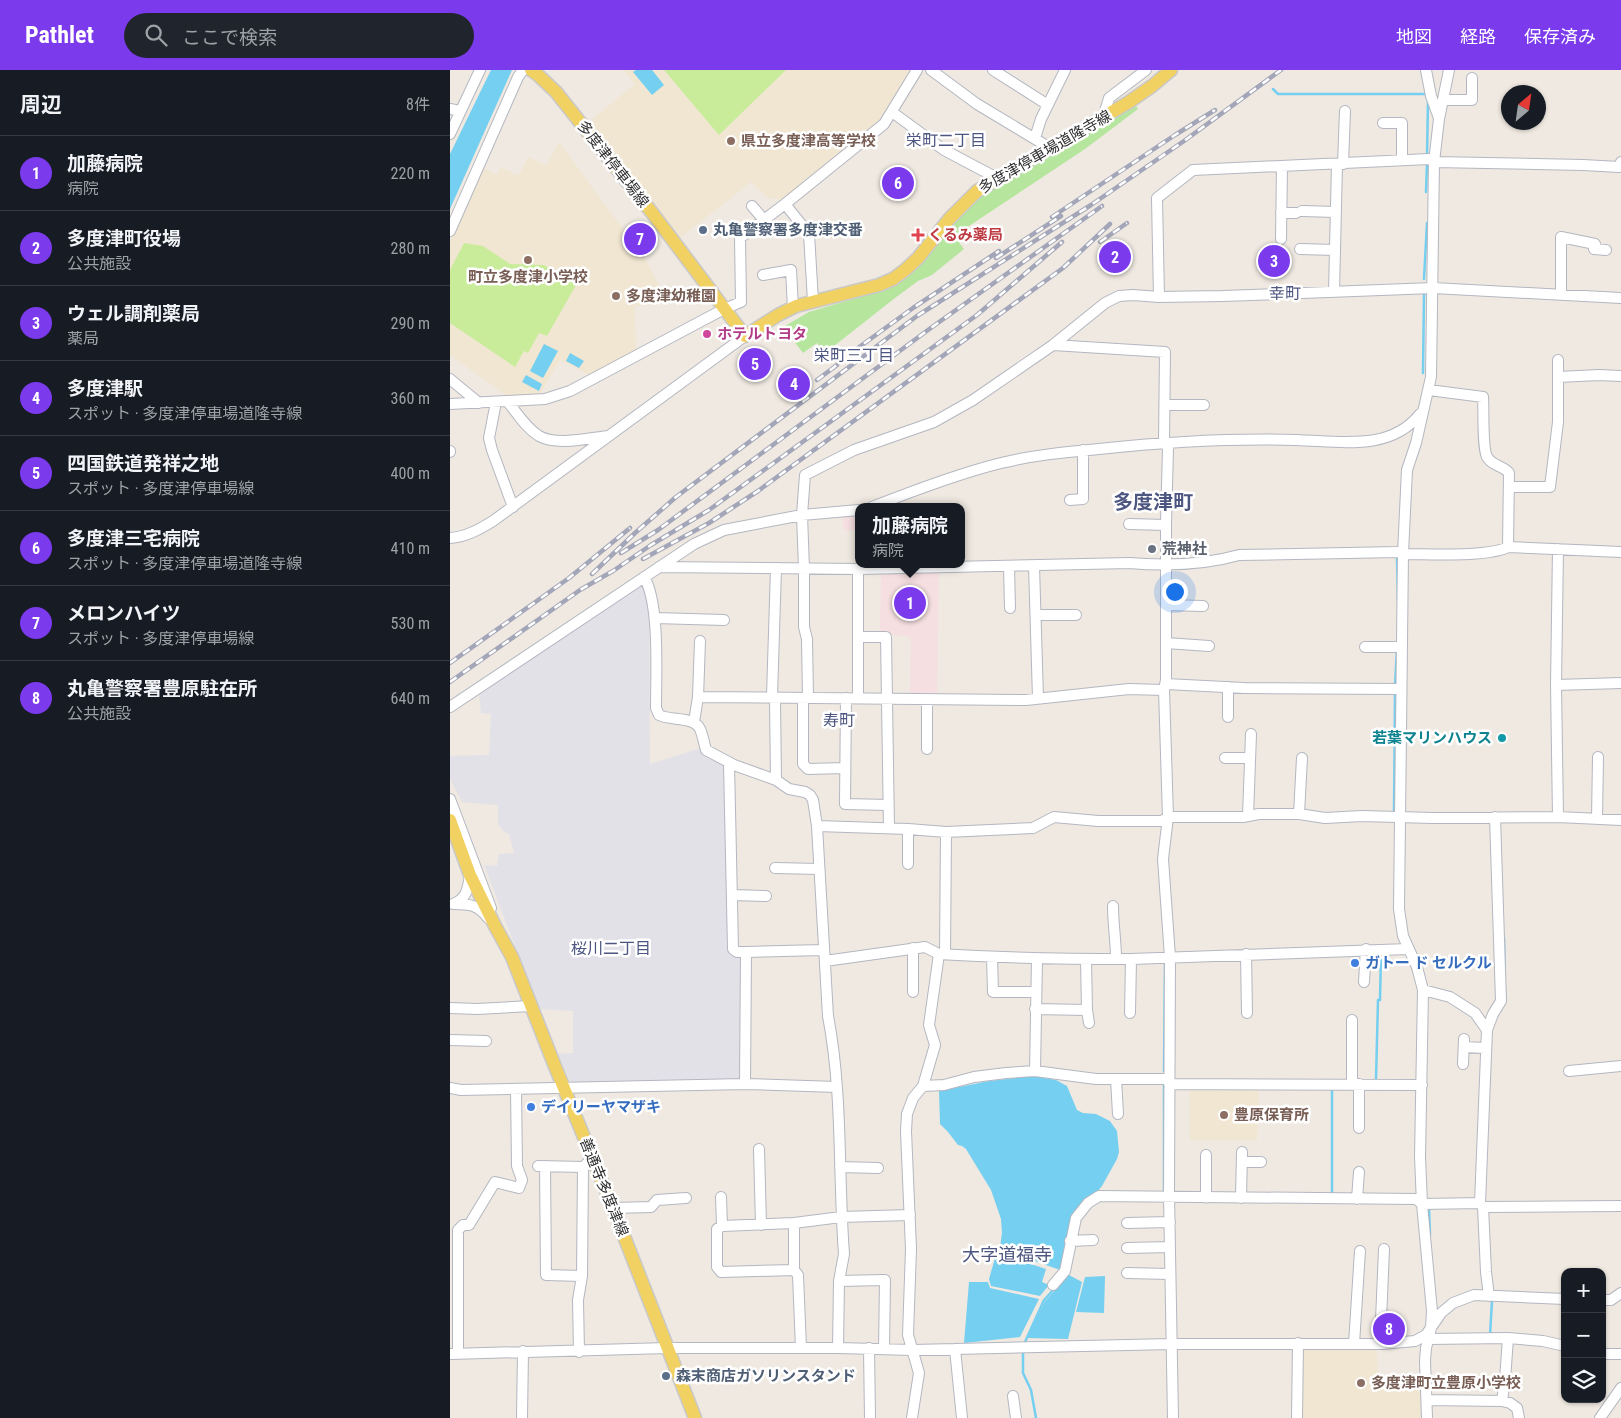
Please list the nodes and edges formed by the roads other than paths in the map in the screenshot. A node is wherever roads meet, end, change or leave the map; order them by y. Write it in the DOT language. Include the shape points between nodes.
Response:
graph roads {
  1 [pos="480,70"];
  2 [pos="523,70"];
  3 [pos="531,70"];
  4 [pos="917,70"];
  5 [pos="931,70"];
  6 [pos="993,70"];
  7 [pos="1064,70"];
  8 [pos="1146,70"];
  9 [pos="1171,70"];
  10 [pos="1426,70"];
  11 [pos="1449,70"];
  12 [pos="1475,83"];
  13 [pos="1443,100"];
  14 [pos="1048,105"];
  15 [pos="455,110"];
  16 [pos="1345,111"];
  17 [pos="892,112"];
  18 [pos="1103,118"];
  19 [pos="1439,119"];
  20 [pos="1383,123"];
  21 [pos="450,134"];
  22 [pos="1035,138"];
  23 [pos="1050,148"];
  24 [pos="1402,160"];
  25 [pos="1434,162"];
  26 [pos="1621,162"];
  27 [pos="1340,164"];
  28 [pos="1282,166"];
  29 [pos="997,178"];
  30 [pos="785,204"];
  31 [pos="752,206"];
  32 [pos="1336,212"];
  33 [pos="1282,213"];
  34 [pos="764,220"];
  35 [pos="450,231"];
  36 [pos="1281,239"];
  37 [pos="1300,249"];
  38 [pos="1335,250"];
  39 [pos="1606,250"];
  40 [pos="763,274"];
  41 [pos="1433,288"];
  42 [pos="1334,292"];
  43 [pos="1561,294"];
  44 [pos="1159,297"];
  45 [pos="1621,298"];
  46 [pos="813,301"];
  47 [pos="793,308"];
  48 [pos="724,309"];
  49 [pos="745,336"];
  50 [pos="1053,345"];
  51 [pos="1558,360"];
  52 [pos="1558,376"];
  53 [pos="1621,376"];
  54 [pos="450,379"];
  55 [pos="1429,390"];
  56 [pos="479,402"];
  57 [pos="496,402"];
  58 [pos="508,402"];
  59 [pos="450,404"];
  60 [pos="1164,405"];
  61 [pos="1204,405"];
  62 [pos="1422,411"];
  63 [pos="1406,429"];
  64 [pos="608,436"];
  65 [pos="1417,438"];
  66 [pos="1164,442"];
  67 [pos="1083,450"];
  68 [pos="1509,487"];
  69 [pos="1070,500"];
  70 [pos="882,503"];
  71 [pos="513,507"];
  72 [pos="855,510"];
  73 [pos="802,515"];
  74 [pos="1129,524"];
  75 [pos="1166,525"];
  76 [pos="450,538"];
  77 [pos="1508,547"];
  78 [pos="1558,549"];
  79 [pos="1621,552"];
  80 [pos="1403,553"];
  81 [pos="1166,564"];
  82 [pos="1009,566"];
  83 [pos="1034,566"];
  84 [pos="659,567"];
  85 [pos="965,567"];
  86 [pos="776,568"];
  87 [pos="804,568"];
  88 [pos="908,568"];
  89 [pos="858,569"];
  90 [pos="644,577"];
  91 [pos="1166,605"];
  92 [pos="1204,606"];
  93 [pos="1010,608"];
  94 [pos="1036,615"];
  95 [pos="1076,615"];
  96 [pos="655,618"];
  97 [pos="724,620"];
  98 [pos="858,637"];
  99 [pos="700,641"];
  100 [pos="1166,643"];
  101 [pos="1209,646"];
  102 [pos="1398,647"];
  103 [pos="1365,648"];
  104 [pos="1621,683"];
  105 [pos="1556,685"];
  106 [pos="1165,687"];
  107 [pos="1228,687"];
  108 [pos="1400,688"];
  109 [pos="772,696"];
  110 [pos="698,697"];
  111 [pos="805,698"];
  112 [pos="846,698"];
  113 [pos="858,698"];
  114 [pos="886,698"];
  115 [pos="1038,698"];
  116 [pos="928,699"];
  117 [pos="450,707"];
  118 [pos="1228,717"];
  119 [pos="694,722"];
  120 [pos="1251,734"];
  121 [pos="927,749"];
  122 [pos="1598,757"];
  123 [pos="1226,758"];
  124 [pos="1250,758"];
  125 [pos="1302,758"];
  126 [pos="729,762"];
  127 [pos="845,768"];
  128 [pos="776,780"];
  129 [pos="450,799"];
  130 [pos="888,805"];
  131 [pos="1300,814"];
  132 [pos="1248,816"];
  133 [pos="1168,817"];
  134 [pos="1399,817"];
  135 [pos="1495,817"];
  136 [pos="1558,817"];
  137 [pos="1597,819"];
  138 [pos="450,820"];
  139 [pos="1621,820"];
  140 [pos="817,826"];
  141 [pos="888,828"];
  142 [pos="908,829"];
  143 [pos="946,832"];
  144 [pos="908,864"];
  145 [pos="775,868"];
  146 [pos="819,868"];
  147 [pos="470,875"];
  148 [pos="732,894"];
  149 [pos="766,896"];
  150 [pos="452,903"];
  151 [pos="1113,906"];
  152 [pos="497,930"];
  153 [pos="912,948"];
  154 [pos="1366,949"];
  155 [pos="1408,949"];
  156 [pos="746,952"];
  157 [pos="942,954"];
  158 [pos="1246,954"];
  159 [pos="825,956"];
  160 [pos="992,956"];
  161 [pos="1170,957"];
  162 [pos="1037,958"];
  163 [pos="1086,959"];
  164 [pos="1116,959"];
  165 [pos="1131,959"];
  166 [pos="1364,982"];
  167 [pos="1423,990"];
  168 [pos="913,992"];
  169 [pos="1035,992"];
  170 [pos="531,1006"];
  171 [pos="450,1008"];
  172 [pos="1035,1009"];
  173 [pos="1087,1010"];
  174 [pos="1247,1013"];
  175 [pos="1130,1014"];
  176 [pos="1352,1020"];
  177 [pos="1089,1023"];
  178 [pos="1487,1030"];
  179 [pos="450,1040"];
  180 [pos="486,1040"];
  181 [pos="1486,1048"];
  182 [pos="1463,1064"];
  183 [pos="1621,1066"];
  184 [pos="1035,1071"];
  185 [pos="1569,1071"];
  186 [pos="1116,1079"];
  187 [pos="1169,1082"];
  188 [pos="1354,1082"];
  189 [pos="745,1084"];
  190 [pos="1422,1085"];
  191 [pos="923,1086"];
  192 [pos="837,1087"];
  193 [pos="450,1088"];
  194 [pos="565,1088"];
  195 [pos="516,1089"];
  196 [pos="1118,1114"];
  197 [pos="1359,1128"];
  198 [pos="759,1149"];
  199 [pos="1206,1155"];
  200 [pos="593,1158"];
  201 [pos="1261,1162"];
  202 [pos="583,1167"];
  203 [pos="840,1167"];
  204 [pos="878,1168"];
  205 [pos="1359,1172"];
  206 [pos="1241,1195"];
  207 [pos="1169,1196"];
  208 [pos="1357,1196"];
  209 [pos="721,1197"];
  210 [pos="686,1198"];
  211 [pos="1206,1198"];
  212 [pos="1422,1204"];
  213 [pos="1482,1205"];
  214 [pos="1621,1206"];
  215 [pos="614,1208"];
  216 [pos="910,1215"];
  217 [pos="841,1217"];
  218 [pos="1170,1222"];
  219 [pos="794,1223"];
  220 [pos="1127,1223"];
  221 [pos="761,1225"];
  222 [pos="722,1226"];
  223 [pos="1093,1240"];
  224 [pos="1070,1242"];
  225 [pos="1170,1247"];
  226 [pos="1126,1248"];
  227 [pos="1384,1249"];
  228 [pos="1360,1251"];
  229 [pos="794,1270"];
  230 [pos="1127,1273"];
  231 [pos="1170,1274"];
  232 [pos="582,1276"];
  233 [pos="840,1280"];
  234 [pos="1053,1285"];
  235 [pos="1489,1296"];
  236 [pos="1561,1299"];
  237 [pos="1431,1328"];
  238 [pos="1508,1338"];
  239 [pos="1428,1339"];
  240 [pos="1298,1343"];
  241 [pos="1172,1344"];
  242 [pos="1354,1344"];
  243 [pos="1380,1344"];
  244 [pos="1561,1345"];
  245 [pos="668,1348"];
  246 [pos="801,1348"];
  247 [pos="838,1348"];
  248 [pos="869,1348"];
  249 [pos="884,1349"];
  250 [pos="954,1349"];
  251 [pos="913,1350"];
  252 [pos="523,1351"];
  253 [pos="579,1352"];
  254 [pos="454,1354"];
  255 [pos="1606,1354"];
  256 [pos="1621,1354"];
  257 [pos="1621,1388"];
  258 [pos="1013,1396"];
  259 [pos="1427,1400"];
  260 [pos="1502,1401"];
  261 [pos="522,1418"];
  262 [pos="695,1418"];
  263 [pos="870,1418"];
  264 [pos="912,1418"];
  265 [pos="962,1418"];
  266 [pos="1016,1418"];
  267 [pos="1173,1418"];
  268 [pos="1297,1418"];
  269 [pos="1427,1418"];
  270 [pos="1519,1418"];
  271 [pos="1600,1418"];
  1 -- 15 [label="street"];
  2 -- 35 [label="street"];
  3 -- 48 [label="main road, 多度津停車場線" via="556,92"];
  4 -- 17 [label="street"];
  5 -- 22 [label="street" via="977,104"];
  6 -- 14 [label="street"];
  7 -- 14 [label="street"];
  8 -- 18 [label="street" via="1109,98"];
  9 -- 18 [label="main road, 多度津停車場道隆寺線"];
  10 -- 19 [label="street"];
  11 -- 13 [label="street"];
  12 -- 13 [label="street" via="1472,100"];
  13 -- 19 [label="street"];
  14 -- 22 [label="street"];
  15 -- 21 [label="street"];
  16 -- 27 [label="street"];
  17 -- 29 [label="street" via="944,150"];
  17 -- 30 [label="street" via="884,124"];
  18 -- 23 [label="main road, 多度津停車場道隆寺線"];
  19 -- 25 [label="street"];
  20 -- 24 [label="street" via="1402,123"];
  22 -- 23 [label="street"];
  23 -- 29 [label="main road, 多度津停車場道隆寺線"];
  24 -- 25 [label="street" via="1429,159"];
  24 -- 27 [label="street"];
  25 -- 26 [label="street" via="1619,167"];
  25 -- 41 [label="street"];
  27 -- 28 [label="street"];
  27 -- 32 [label="street"];
  28 -- 33 [label="street"];
  28 -- 44 [label="street" via="1193,170 1157,198"];
  29 -- 46 [label="main road, 多度津停車場道隆寺線" via="962,204 906,270 879,285"];
  30 -- 34 [label="street"];
  30 -- 46 [label="street" via="809,234"];
  31 -- 34 [label="street"];
  32 -- 33 [label="street"];
  32 -- 38 [label="street"];
  33 -- 36 [label="street"];
  34 -- 48 [label="street" via="740,238 741,302"];
  37 -- 38 [label="street"];
  38 -- 42 [label="street"];
  39 -- 43 [label="street" via="1594,249 1595,244 1561,238"];
  40 -- 47 [label="street" via="791,270"];
  41 -- 42 [label="street"];
  41 -- 43 [label="street"];
  41 -- 55 [label="street"];
  42 -- 44 [label="street"];
  43 -- 45 [label="street"];
  44 -- 50 [label="street" via="1119,296"];
  46 -- 47 [label="main road, 多度津停車場道隆寺線"];
  47 -- 49 [label="main road, 多度津停車場道隆寺線"];
  48 -- 49 [label="main road, 多度津停車場線"];
  48 -- 58 [label="street" via="570,391 544,399"];
  49 -- 64 [label="street"];
  50 -- 60 [label="street" via="1165,352"];
  50 -- 73 [label="street" via="973,400 934,422 854,450 805,475"];
  51 -- 52 [label="street"];
  52 -- 53 [label="street"];
  52 -- 68 [label="street" via="1558,422 1550,487"];
  54 -- 56 [label="street"];
  55 -- 62 [label="street"];
  55 -- 68 [label="street" via="1483,397 1487,458 1507,470 1510,474"];
  56 -- 57 [label="street"];
  56 -- 59 [label="street"];
  57 -- 58 [label="street"];
  57 -- 71 [label="street" via="489,438"];
  58 -- 64 [label="street" via="525,424 553,441"];
  60 -- 61 [label="street"];
  60 -- 66 [label="street"];
  62 -- 63 [label="street"];
  62 -- 65 [label="street"];
  63 -- 65 [label="street" via="1413,429"];
  63 -- 66 [label="street" via="1385,439 1361,442 1247,439"];
  64 -- 71 [label="street"];
  65 -- 80 [label="street" via="1408,470"];
  66 -- 67 [label="street"];
  66 -- 75 [label="street" via="1168,448"];
  67 -- 69 [label="street" via="1083,499"];
  67 -- 70 [label="street" via="1038,455 951,476"];
  68 -- 77 [label="street"];
  71 -- 76 [label="street" via="481,529"];
  72 -- 73 [label="street"];
  73 -- 84 [label="street" via="724,530 694,544"];
  73 -- 87 [label="street"];
  74 -- 75 [label="street"];
  75 -- 81 [label="street"];
  77 -- 78 [label="street"];
  77 -- 80 [label="street" via="1499,552"];
  78 -- 79 [label="street"];
  78 -- 105 [label="street"];
  80 -- 81 [label="street" via="1239,555 1218,561"];
  80 -- 102 [label="street"];
  81 -- 83 [label="street"];
  81 -- 91 [label="street"];
  82 -- 83 [label="street"];
  82 -- 85 [label="street"];
  82 -- 93 [label="street"];
  83 -- 94 [label="street"];
  84 -- 86 [label="street"];
  84 -- 90 [label="street"];
  86 -- 87 [label="street"];
  86 -- 109 [label="street"];
  87 -- 89 [label="street"];
  87 -- 111 [label="street"];
  88 -- 89 [label="street"];
  89 -- 98 [label="street"];
  90 -- 96 [label="street" via="649,585"];
  90 -- 117 [label="street"];
  91 -- 92 [label="street"];
  91 -- 100 [label="street"];
  94 -- 95 [label="street"];
  94 -- 115 [label="street"];
  96 -- 97 [label="street"];
  96 -- 119 [label="street" via="656,708 665,718"];
  98 -- 113 [label="street"];
  98 -- 114 [label="street" via="886,637"];
  99 -- 110 [label="street"];
  100 -- 101 [label="street"];
  100 -- 106 [label="street"];
  102 -- 103 [label="street"];
  102 -- 108 [label="street"];
  104 -- 105 [label="street"];
  105 -- 136 [label="street"];
  106 -- 107 [label="street"];
  106 -- 115 [label="street"];
  106 -- 133 [label="street"];
  107 -- 108 [label="street"];
  107 -- 118 [label="street"];
  108 -- 134 [label="street"];
  109 -- 110 [label="street"];
  109 -- 111 [label="street"];
  109 -- 128 [label="street" via="775,701"];
  110 -- 119 [label="street"];
  111 -- 112 [label="street"];
  111 -- 127 [label="street" via="803,764 808,769"];
  112 -- 113 [label="street"];
  112 -- 127 [label="street"];
  113 -- 114 [label="street"];
  114 -- 116 [label="street"];
  114 -- 130 [label="street"];
  115 -- 116 [label="street"];
  116 -- 121 [label="street"];
  119 -- 126 [label="street" via="700,728 706,750"];
  120 -- 124 [label="street"];
  122 -- 137 [label="street"];
  123 -- 124 [label="street"];
  124 -- 132 [label="street"];
  125 -- 131 [label="street"];
  126 -- 128 [label="street"];
  126 -- 148 [label="street"];
  127 -- 130 [label="street" via="845,804"];
  128 -- 140 [label="street" via="789,789 810,795"];
  129 -- 152 [label="street"];
  130 -- 141 [label="street"];
  131 -- 132 [label="street"];
  131 -- 134 [label="street" via="1325,818"];
  132 -- 133 [label="street"];
  133 -- 143 [label="street" via="1162,821 1054,817 1033,828"];
  133 -- 161 [label="street" via="1163,859"];
  134 -- 135 [label="street"];
  134 -- 155 [label="street" via="1398,909"];
  135 -- 136 [label="street"];
  135 -- 178 [label="street" via="1501,1001"];
  136 -- 137 [label="street"];
  137 -- 139 [label="street"];
  138 -- 147 [label="main road, 善通寺多度津線"];
  140 -- 141 [label="street"];
  140 -- 146 [label="street"];
  141 -- 142 [label="street"];
  142 -- 143 [label="street"];
  142 -- 144 [label="street"];
  143 -- 157 [label="street"];
  145 -- 146 [label="street"];
  146 -- 159 [label="street"];
  147 -- 150 [label="street" via="466,895"];
  147 -- 152 [label="main road, 善通寺多度津線"];
  148 -- 149 [label="street"];
  148 -- 156 [label="street" via="733,949"];
  150 -- 152 [label="street" via="476,906"];
  151 -- 164 [label="street"];
  152 -- 170 [label="main road, 善通寺多度津線" via="512,957"];
  153 -- 157 [label="street" via="926,946"];
  153 -- 159 [label="street"];
  153 -- 168 [label="street"];
  154 -- 155 [label="street"];
  154 -- 158 [label="street"];
  154 -- 166 [label="street"];
  155 -- 167 [label="street"];
  156 -- 159 [label="street"];
  156 -- 189 [label="street"];
  157 -- 160 [label="street"];
  157 -- 191 [label="street" via="929,1025 935,1045"];
  158 -- 161 [label="street"];
  158 -- 174 [label="street"];
  159 -- 192 [label="street"];
  160 -- 162 [label="street"];
  160 -- 169 [label="street" via="992,992"];
  161 -- 165 [label="street"];
  161 -- 187 [label="street"];
  162 -- 163 [label="street"];
  162 -- 169 [label="street"];
  163 -- 164 [label="street"];
  163 -- 173 [label="street"];
  164 -- 165 [label="street"];
  165 -- 175 [label="street"];
  167 -- 178 [label="street" via="1450,997 1475,1013"];
  167 -- 190 [label="street"];
  169 -- 172 [label="street"];
  170 -- 171 [label="street"];
  170 -- 194 [label="main road, 善通寺多度津線"];
  172 -- 173 [label="street"];
  172 -- 184 [label="street"];
  173 -- 177 [label="street"];
  176 -- 188 [label="street"];
  178 -- 181 [label="street"];
  179 -- 180 [label="street"];
  181 -- 182 [label="street" via="1464,1043"];
  181 -- 213 [label="street"];
  183 -- 185 [label="street"];
  184 -- 186 [label="street"];
  184 -- 191 [label="street"];
  186 -- 187 [label="street"];
  186 -- 196 [label="street"];
  187 -- 188 [label="street"];
  187 -- 207 [label="street"];
  188 -- 190 [label="street"];
  188 -- 197 [label="street"];
  189 -- 192 [label="street"];
  189 -- 194 [label="street"];
  190 -- 212 [label="street"];
  191 -- 216 [label="street" via="913,1098 907,1114"];
  192 -- 203 [label="street"];
  193 -- 195 [label="street"];
  194 -- 195 [label="street"];
  194 -- 200 [label="main road, 善通寺多度津線"];
  195 -- 254 [label="street" via="517,1166 522,1180 519,1188 495,1182 469,1225 458,1230"];
  198 -- 221 [label="street"];
  199 -- 211 [label="street"];
  200 -- 202 [label="street"];
  200 -- 215 [label="main road, 善通寺多度津線"];
  201 -- 206 [label="street" via="1242,1157"];
  202 -- 232 [label="street"];
  202 -- 232 [label="street" via="542,1166 546,1276"];
  203 -- 204 [label="street"];
  203 -- 217 [label="street"];
  205 -- 208 [label="street"];
  206 -- 208 [label="street"];
  206 -- 211 [label="street"];
  207 -- 211 [label="street"];
  207 -- 218 [label="street"];
  207 -- 224 [label="street" via="1098,1196 1080,1211"];
  208 -- 212 [label="street" via="1416,1199"];
  209 -- 222 [label="street"];
  210 -- 215 [label="street" via="657,1200 651,1207"];
  212 -- 213 [label="street"];
  212 -- 237 [label="street"];
  213 -- 214 [label="street"];
  213 -- 235 [label="street"];
  215 -- 245 [label="main road, 善通寺多度津線"];
  216 -- 217 [label="street"];
  216 -- 251 [label="street" via="908,1335"];
  217 -- 219 [label="street"];
  217 -- 233 [label="street" via="844,1254"];
  218 -- 220 [label="street"];
  218 -- 225 [label="street"];
  219 -- 221 [label="street"];
  219 -- 229 [label="street"];
  221 -- 222 [label="street"];
  222 -- 229 [label="street" via="717,1229 716,1267 721,1272"];
  223 -- 224 [label="street"];
  224 -- 234 [label="street" via="1065,1271"];
  225 -- 226 [label="street"];
  225 -- 231 [label="street"];
  227 -- 243 [label="street"];
  228 -- 242 [label="street"];
  229 -- 246 [label="street" via="798,1275"];
  230 -- 231 [label="street"];
  231 -- 241 [label="street"];
  232 -- 253 [label="street" via="578,1300"];
  233 -- 247 [label="street"];
  233 -- 249 [label="street" via="885,1280"];
  235 -- 236 [label="street"];
  235 -- 237 [label="street" via="1474,1295 1453,1303"];
  237 -- 239 [label="street"];
  237 -- 243 [label="street" via="1426,1336 1415,1341"];
  238 -- 239 [label="street"];
  238 -- 244 [label="street"];
  238 -- 260 [label="street"];
  239 -- 259 [label="street" via="1425,1361"];
  240 -- 241 [label="street"];
  240 -- 242 [label="street"];
  240 -- 268 [label="street"];
  241 -- 250 [label="street"];
  241 -- 267 [label="street"];
  242 -- 243 [label="street"];
  245 -- 246 [label="street"];
  245 -- 253 [label="street"];
  245 -- 262 [label="main road, 善通寺多度津線"];
  246 -- 247 [label="street"];
  247 -- 248 [label="street"];
  248 -- 249 [label="street"];
  248 -- 263 [label="street"];
  249 -- 251 [label="street"];
  250 -- 251 [label="street"];
  250 -- 265 [label="street"];
  251 -- 264 [label="street" via="919,1374"];
  252 -- 253 [label="street"];
  252 -- 254 [label="street"];
  252 -- 261 [label="street"];
  255 -- 256 [label="street"];
  257 -- 271 [label="street"];
  258 -- 266 [label="street"];
  259 -- 260 [label="street"];
  259 -- 269 [label="street"];
  260 -- 270 [label="street" via="1517,1408"];
}
